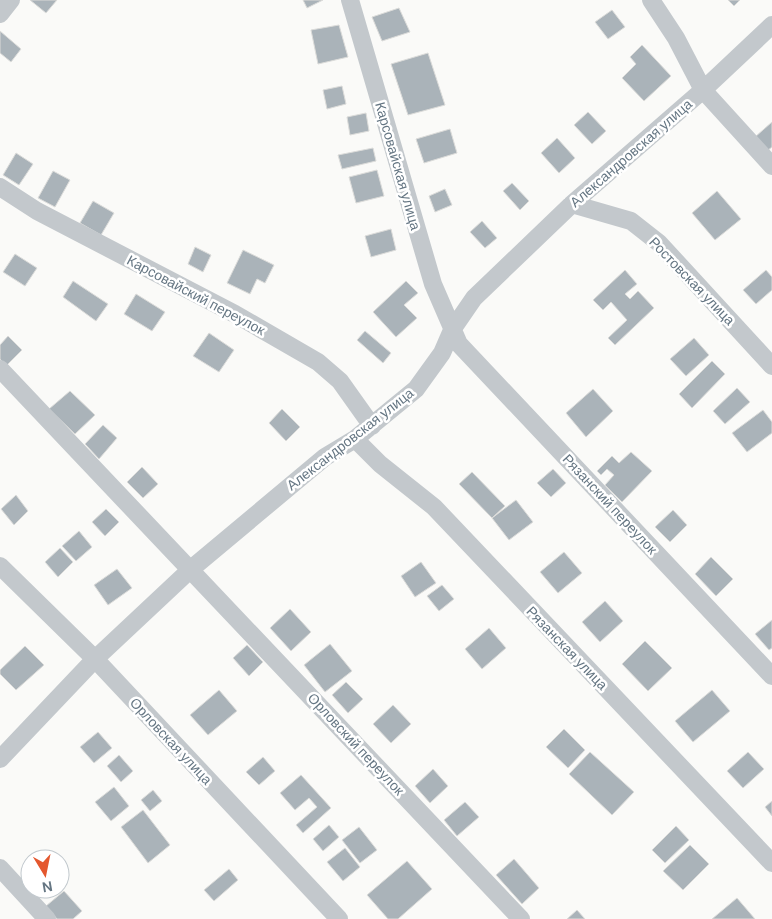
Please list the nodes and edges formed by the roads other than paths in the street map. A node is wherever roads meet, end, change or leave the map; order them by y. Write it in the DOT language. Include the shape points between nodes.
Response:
graph roads {
  1 [pos="11,0"];
  2 [pos="350,0"];
  3 [pos="651,0"];
  4 [pos="0,14"];
  5 [pos="772,26"];
  6 [pos="703,90"];
  7 [pos="772,166"];
  8 [pos="0,187"];
  9 [pos="572,204"];
  10 [pos="452,330"];
  11 [pos="772,366"];
  12 [pos="0,369"];
  13 [pos="372,426"];
  14 [pos="355,439"];
  15 [pos="0,566"];
  16 [pos="191,569"];
  17 [pos="95,659"];
  18 [pos="772,676"];
  19 [pos="0,759"];
  20 [pos="772,863"];
  21 [pos="0,868"];
  22 [pos="47,919"];
  23 [pos="339,919"];
  24 [pos="521,919"];
  1 -- 4 [label="street"];
  2 -- 10 [label="street, Карсовайская улица" via="433,284"];
  3 -- 6 [label="street" via="676,38"];
  5 -- 6 [label="street, Александровская улица"];
  6 -- 7 [label="street"];
  6 -- 9 [label="street, Александровская улица"];
  8 -- 13 [label="street, Карсовайский переулок" via="37,211 235,314 318,362 340,381"];
  9 -- 10 [label="street, Александровская улица" via="474,298"];
  9 -- 11 [label="street, Ростовская улица" via="631,221 659,243"];
  10 -- 13 [label="street, Александровская улица" via="442,353 416,389"];
  10 -- 18 [label="street, Рязанский переулок" via="459,344"];
  12 -- 16 [label="street"];
  13 -- 14 [label="street, Александровская улица"];
  14 -- 16 [label="street, Александровская улица" via="325,456"];
  14 -- 20 [label="street, Рязанская улица" via="380,464 434,507"];
  15 -- 17 [label="street, Орловская улица"];
  16 -- 17 [label="street, Александровская улица"];
  16 -- 24 [label="street, Орловский переулок"];
  17 -- 19 [label="street, Александровская улица"];
  17 -- 23 [label="street, Орловская улица"];
  21 -- 22 [label="street"];
}
